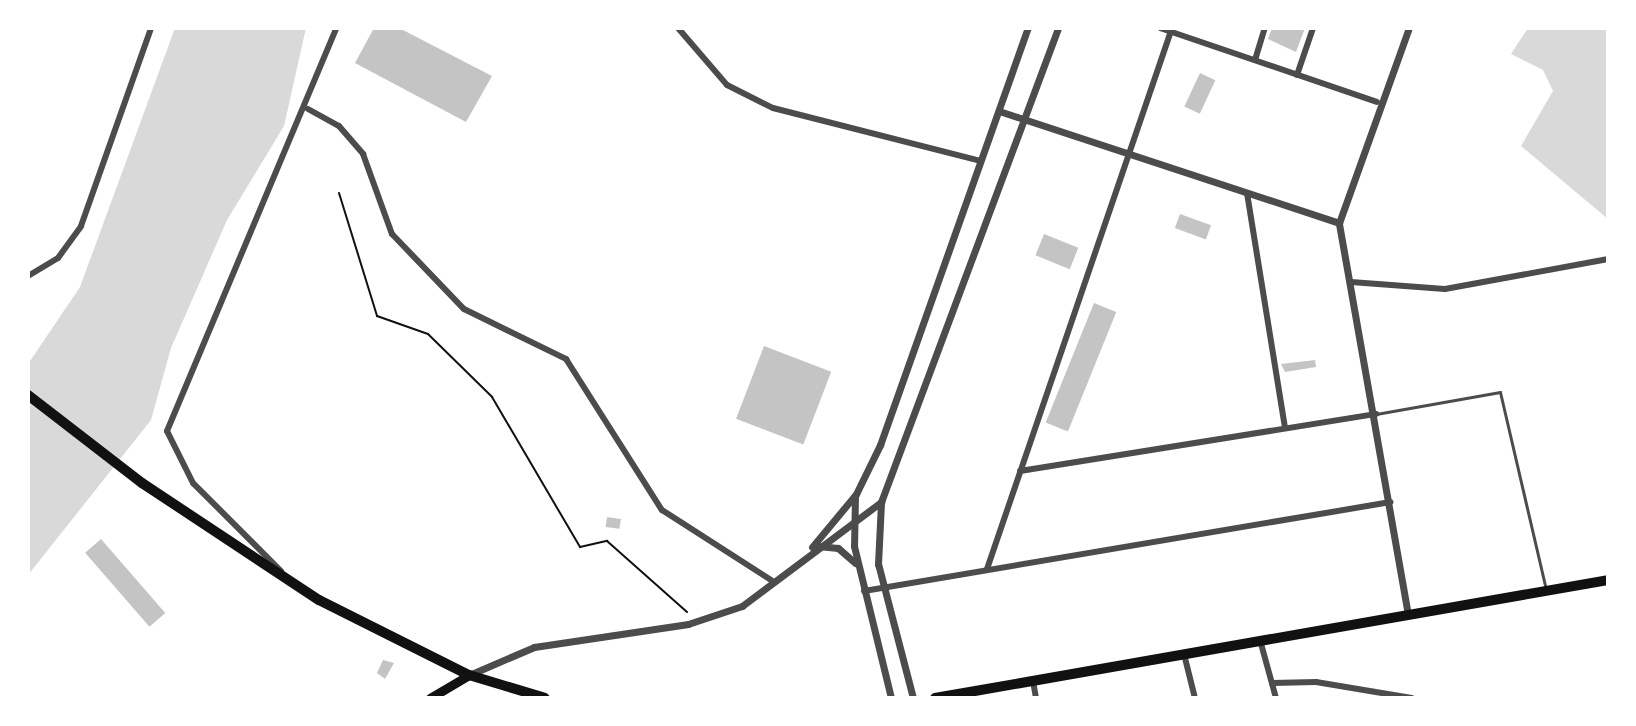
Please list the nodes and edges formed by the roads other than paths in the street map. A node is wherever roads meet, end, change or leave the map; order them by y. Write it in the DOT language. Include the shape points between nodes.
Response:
graph roads {
  1 [pos="151,28"];
  2 [pos="336,28"];
  3 [pos="678,28"];
  4 [pos="1028,28"];
  5 [pos="1058,28"];
  6 [pos="1160,28"];
  7 [pos="1265,28"];
  8 [pos="1313,28"];
  9 [pos="1409,28"];
  10 [pos="1171,30"];
  11 [pos="1255,60"];
  12 [pos="1297,75"];
  13 [pos="1377,102"];
  14 [pos="308,109"];
  15 [pos="999,111"];
  16 [pos="1026,119"];
  17 [pos="1129,154"];
  18 [pos="981,161"];
  19 [pos="1247,193"];
  20 [pos="1339,223"];
  21 [pos="1608,259"];
  22 [pos="28,276"];
  23 [pos="1351,282"];
  24 [pos="28,395"];
  25 [pos="1376,414"];
  26 [pos="1285,428"];
  27 [pos="1020,471"];
  28 [pos="856,494"];
  29 [pos="881,502"];
  30 [pos="1391,502"];
  31 [pos="852,520"];
  32 [pos="812,547"];
  33 [pos="987,569"];
  34 [pos="859,571"];
  35 [pos="288,580"];
  36 [pos="771,580"];
  37 [pos="1608,580"];
  38 [pos="884,586"];
  39 [pos="864,591"];
  40 [pos="1546,591"];
  41 [pos="1408,615"];
  42 [pos="1260,640"];
  43 [pos="1184,654"];
  44 [pos="469,675"];
  45 [pos="1033,681"];
  46 [pos="1272,683"];
  47 [pos="430,698"];
  48 [pos="545,698"];
  49 [pos="891,698"];
  50 [pos="913,698"];
  51 [pos="935,698"];
  52 [pos="1036,698"];
  53 [pos="1195,698"];
  54 [pos="1276,698"];
  55 [pos="1412,698"];
  1 -- 22 [label="street" via="81,226 58,258"];
  2 -- 14 [label="street"];
  3 -- 18 [label="street" via="727,85 773,108"];
  4 -- 15 [label="street"];
  5 -- 16 [label="street"];
  6 -- 10 [label="street"];
  7 -- 11 [label="street"];
  8 -- 12 [label="street"];
  9 -- 13 [label="street"];
  10 -- 11 [label="street"];
  10 -- 17 [label="street"];
  11 -- 12 [label="street"];
  12 -- 13 [label="street"];
  13 -- 20 [label="street"];
  14 -- 35 [label="street" via="167,431 193,483"];
  14 -- 36 [label="street" via="339,126 363,154 392,234 464,309 566,359 662,510"];
  15 -- 16 [label="street"];
  15 -- 18 [label="street"];
  16 -- 17 [label="street"];
  16 -- 29 [label="street"];
  17 -- 19 [label="street"];
  17 -- 27 [label="street"];
  18 -- 28 [label="street"];
  19 -- 20 [label="street"];
  19 -- 26 [label="street"];
  20 -- 23 [label="street"];
  21 -- 23 [label="street" via="1445,289"];
  23 -- 25 [label="street"];
  24 -- 35 [label="highway" via="142,483"];
  25 -- 26 [label="street"];
  25 -- 30 [label="street"];
  25 -- 40 [label="lane" via="1500,392"];
  26 -- 27 [label="street"];
  27 -- 33 [label="street"];
  28 -- 31 [label="street"];
  28 -- 32 [label="street"];
  29 -- 31 [label="street"];
  29 -- 38 [label="street" via="876,543"];
  30 -- 33 [label="street"];
  30 -- 41 [label="street"];
  31 -- 32 [label="street"];
  31 -- 34 [label="street"];
  32 -- 34 [label="street" via="838,548"];
  32 -- 36 [label="street"];
  33 -- 38 [label="street"];
  34 -- 39 [label="street"];
  35 -- 44 [label="highway"];
  36 -- 44 [label="street" via="742,606 696,621 534,647"];
  37 -- 40 [label="highway"];
  38 -- 39 [label="street"];
  38 -- 50 [label="street"];
  39 -- 49 [label="street"];
  40 -- 41 [label="highway"];
  41 -- 42 [label="highway"];
  42 -- 43 [label="highway"];
  42 -- 46 [label="street"];
  43 -- 45 [label="highway"];
  43 -- 53 [label="street"];
  44 -- 47 [label="main road"];
  44 -- 48 [label="highway"];
  45 -- 51 [label="highway"];
  45 -- 52 [label="street"];
  46 -- 54 [label="street"];
  46 -- 55 [label="street" via="1316,682"];
}
